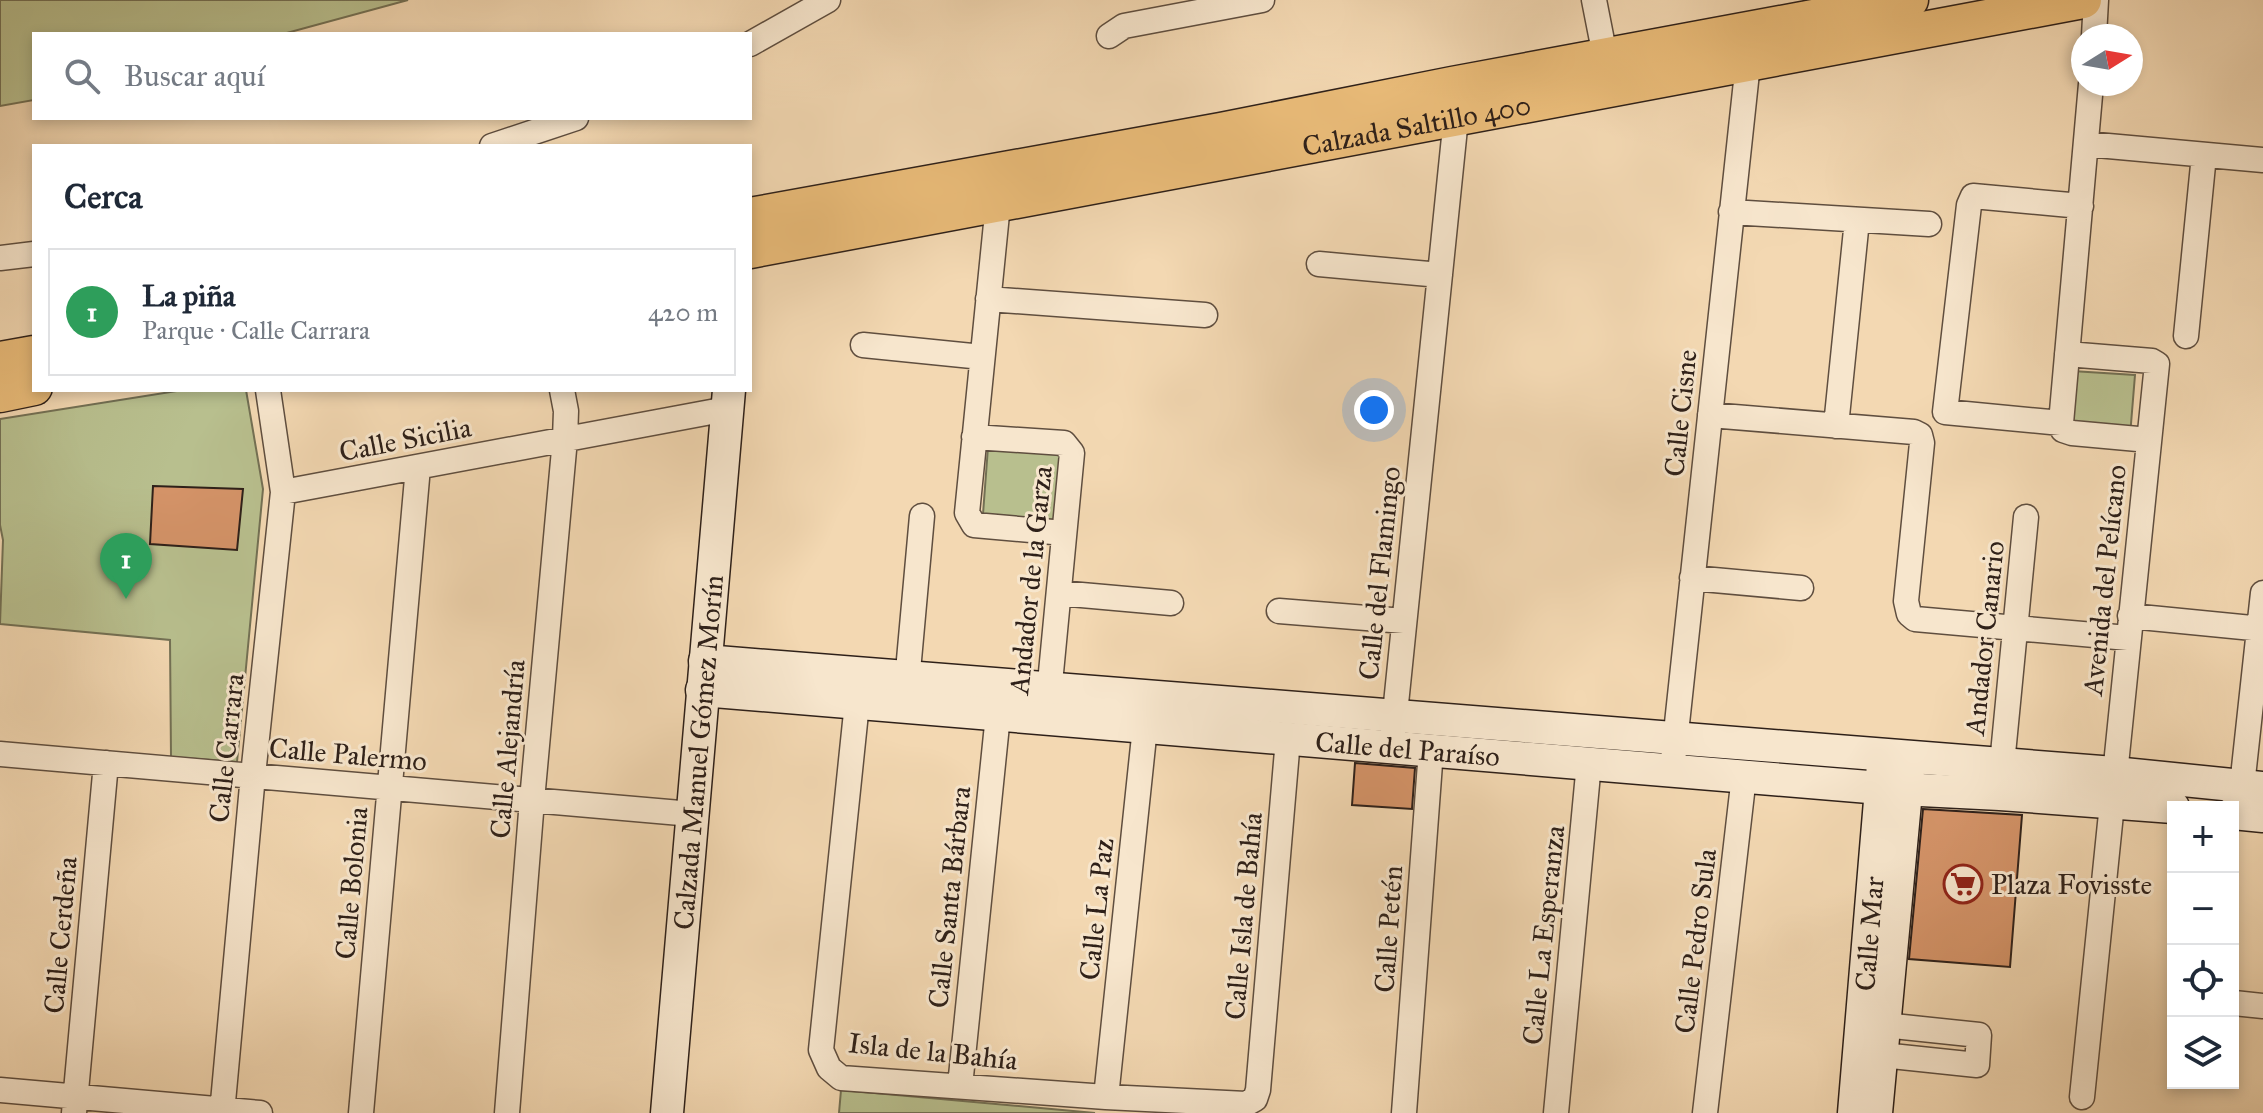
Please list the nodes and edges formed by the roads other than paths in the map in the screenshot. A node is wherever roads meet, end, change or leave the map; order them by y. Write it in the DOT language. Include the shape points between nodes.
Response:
graph roads {
  1 [pos="828,0"];
  2 [pos="1262,0"];
  3 [pos="1594,0"];
  4 [pos="1910,0"];
  5 [pos="2083,0"];
  6 [pos="2096,0"];
  7 [pos="2095,24"];
  8 [pos="1109,36"];
  9 [pos="752,43"];
  10 [pos="1605,56"];
  11 [pos="1748,63"];
  12 [pos="2090,96"];
  13 [pos="1456,118"];
  14 [pos="570,120"];
  15 [pos="498,144"];
  16 [pos="2086,144"];
  17 [pos="2204,155"];
  18 [pos="2263,160"];
  19 [pos="998,204"];
  20 [pos="2081,206"];
  21 [pos="1731,212"];
  22 [pos="752,216"];
  23 [pos="1857,220"];
  24 [pos="1929,224"];
  25 [pos="752,250"];
  26 [pos="32,254"];
  27 [pos="0,258"];
  28 [pos="1319,264"];
  29 [pos="1440,275"];
  30 [pos="988,299"];
  31 [pos="1205,315"];
  32 [pos="2186,336"];
  33 [pos="863,345"];
  34 [pos="32,354"];
  35 [pos="2067,354"];
  36 [pos="982,357"];
  37 [pos="0,360"];
  38 [pos="32,387"];
  39 [pos="268,392"];
  40 [pos="562,392"];
  41 [pos="0,394"];
  42 [pos="728,400"];
  43 [pos="1710,415"];
  44 [pos="1836,426"];
  45 [pos="2062,426"];
  46 [pos="974,437"];
  47 [pos="565,439"];
  48 [pos="2149,440"];
  49 [pos="418,467"];
  50 [pos="283,492"];
  51 [pos="922,516"];
  52 [pos="2026,517"];
  53 [pos="1064,533"];
  54 [pos="1692,578"];
  55 [pos="1801,588"];
  56 [pos="1059,593"];
  57 [pos="2263,593"];
  58 [pos="1171,603"];
  59 [pos="1279,611"];
  60 [pos="1404,621"];
  61 [pos="2129,627"];
  62 [pos="2016,628"];
  63 [pos="2261,629"];
  64 [pos="704,676"];
  65 [pos="906,692"];
  66 [pos="857,703"];
  67 [pos="1048,704"];
  68 [pos="998,715"];
  69 [pos="1145,727"];
  70 [pos="1393,731"];
  71 [pos="1675,738"];
  72 [pos="1288,739"];
  73 [pos="1431,750"];
  74 [pos="0,754"];
  75 [pos="1897,756"];
  76 [pos="106,763"];
  77 [pos="1589,763"];
  78 [pos="2002,764"];
  79 [pos="1672,770"];
  80 [pos="253,775"];
  81 [pos="1744,776"];
  82 [pos="389,787"];
  83 [pos="2113,787"];
  84 [pos="1894,789"];
  85 [pos="2246,795"];
  86 [pos="532,800"];
  87 [pos="2167,805"];
  88 [pos="692,814"];
  89 [pos="2263,816"];
  90 [pos="2239,1004"];
  91 [pos="2263,1006"];
  92 [pos="960,1086"];
  93 [pos="0,1090"];
  94 [pos="1106,1097"];
  95 [pos="2082,1097"];
  96 [pos="1255,1099"];
  97 [pos="75,1105"];
  98 [pos="222,1111"];
  99 [pos="260,1113"];
  100 [pos="361,1113"];
  101 [pos="507,1113"];
  102 [pos="667,1113"];
  103 [pos="1404,1113"];
  104 [pos="1556,1113"];
  105 [pos="1705,1113"];
  106 [pos="1854,1113"];
  107 [pos="1876,1113"];
  1 -- 9 [label="street"];
  2 -- 8 [label="street" via="1124,26"];
  3 -- 10 [label="street"];
  4 -- 10 [label="main road, Calzada Saltillo 400"];
  5 -- 11 [label="main road, Calzada Saltillo 400"];
  6 -- 7 [label="street"];
  10 -- 22 [label="main road, Calzada Saltillo 400"];
  11 -- 13 [label="main road, Calzada Saltillo 400"];
  11 -- 21 [label="street, Calle Cisne"];
  12 -- 16 [label="street"];
  13 -- 19 [label="main road, Calzada Saltillo 400"];
  13 -- 29 [label="street, Calle del Flamingo"];
  14 -- 15 [label="street"];
  16 -- 17 [label="street"];
  16 -- 20 [label="street"];
  17 -- 18 [label="street"];
  17 -- 32 [label="street"];
  19 -- 25 [label="main road, Calzada Saltillo 400"];
  19 -- 30 [label="street"];
  20 -- 35 [label="street"];
  20 -- 45 [label="street" via="1973,196 1945,412"];
  21 -- 23 [label="street"];
  21 -- 43 [label="street, Calle Cisne"];
  23 -- 24 [label="street"];
  23 -- 44 [label="street"];
  26 -- 27 [label="street"];
  28 -- 29 [label="street"];
  29 -- 60 [label="street, Calle del Flamingo"];
  30 -- 31 [label="street"];
  30 -- 36 [label="street"];
  33 -- 36 [label="street"];
  34 -- 37 [label="main road"];
  35 -- 45 [label="street"];
  35 -- 48 [label="street, Avenida del Pelícano" via="2157,364"];
  36 -- 46 [label="street"];
  38 -- 41 [label="main road"];
  39 -- 50 [label="street, Calle Carrara"];
  40 -- 47 [label="street, Calle Alejandría"];
  42 -- 47 [label="street, Calle Sicilia"];
  42 -- 64 [label="street, Calzada Manuel Gómez Morín"];
  43 -- 44 [label="street"];
  43 -- 54 [label="street, Calle Cisne"];
  44 -- 62 [label="street" via="1920,435 1909,614 1915,619"];
  45 -- 48 [label="street"];
  46 -- 53 [label="street" via="969,520 974,525"];
  46 -- 53 [label="street, Andador de la Garza" via="1064,443 1070,448"];
  47 -- 49 [label="street, Calle Sicilia"];
  47 -- 86 [label="street, Calle Alejandría"];
  48 -- 61 [label="street, Avenida del Pelícano"];
  49 -- 50 [label="street, Calle Sicilia"];
  49 -- 82 [label="street, Calle Bolonia"];
  50 -- 80 [label="street, Calle Carrara"];
  51 -- 65 [label="street"];
  52 -- 62 [label="street, Andador Canario"];
  53 -- 56 [label="street, Andador de la Garza"];
  54 -- 55 [label="street"];
  54 -- 71 [label="street, Calle Cisne"];
  56 -- 58 [label="street"];
  56 -- 67 [label="street, Andador de la Garza"];
  57 -- 63 [label="street"];
  59 -- 60 [label="street"];
  60 -- 70 [label="street, Calle del Flamingo"];
  61 -- 62 [label="street"];
  61 -- 63 [label="street"];
  61 -- 83 [label="street, Avenida del Pelícano"];
  62 -- 78 [label="street, Andador Canario"];
  63 -- 85 [label="street"];
  64 -- 65 [label="street, Calle del Paraíso"];
  64 -- 66 [label="street, Calle del Paraíso"];
  64 -- 88 [label="street, Calzada Manuel Gómez Morín"];
  65 -- 66 [label="street, Calle del Paraíso"];
  65 -- 67 [label="street, Calle del Paraíso"];
  65 -- 68 [label="street, Calle del Paraíso"];
  66 -- 92 [label="street, Isla de la Bahía" via="821,1050 841,1078"];
  67 -- 68 [label="street, Calle del Paraíso"];
  67 -- 69 [label="street, Calle del Paraíso"];
  67 -- 70 [label="street, Calle del Paraíso"];
  68 -- 92 [label="street, Calle Santa Bárbara"];
  69 -- 72 [label="street, Calle del Paraíso"];
  69 -- 94 [label="street, Calle La Paz"];
  70 -- 71 [label="street, Calle del Paraíso"];
  70 -- 72 [label="street, Calle del Paraíso"];
  70 -- 73 [label="street, Calle del Paraíso"];
  71 -- 75 [label="street, Calle del Paraíso"];
  71 -- 79 [label="street, Calle Cisne"];
  72 -- 96 [label="street, Calle Isla de Bahía"];
  73 -- 77 [label="street, Calle del Paraíso"];
  73 -- 103 [label="street, Calle Petén"];
  74 -- 76 [label="street, Calle Palermo"];
  75 -- 78 [label="street, Calle del Paraíso"];
  75 -- 84 [label="street, Calle Mar"];
  76 -- 80 [label="street, Calle Palermo"];
  76 -- 97 [label="street, Calle Cerdeña"];
  77 -- 79 [label="street, Calle del Paraíso"];
  77 -- 104 [label="street, Calle La Esperanza"];
  78 -- 83 [label="street, Calle del Paraíso"];
  79 -- 81 [label="street, Calle del Paraíso"];
  80 -- 82 [label="street, Calle Palermo"];
  80 -- 98 [label="street, Calle Carrara"];
  81 -- 84 [label="street, Calle del Paraíso"];
  81 -- 105 [label="street, Calle Pedro Sula"];
  82 -- 86 [label="street, Calle Palermo"];
  82 -- 100 [label="street, Calle Bolonia"];
  83 -- 84 [label="street, Calle del Paraíso"];
  83 -- 85 [label="street"];
  83 -- 87 [label="street"];
  83 -- 95 [label="street, Avenida del Pelícano"];
  84 -- 106 [label="street, Calle Mar"];
  84 -- 107 [label="street, Calle Mar"];
  85 -- 89 [label="street"];
  86 -- 88 [label="street, Calle Palermo"];
  86 -- 101 [label="street, Calle Alejandría"];
  88 -- 102 [label="street, Calzada Manuel Gómez Morín"];
  90 -- 91 [label="street"];
  92 -- 94 [label="street, Isla de la Bahía"];
  93 -- 97 [label="street"];
  94 -- 96 [label="street, Isla de la Bahía" via="1246,1104"];
  97 -- 98 [label="street"];
  98 -- 99 [label="street"];
}
